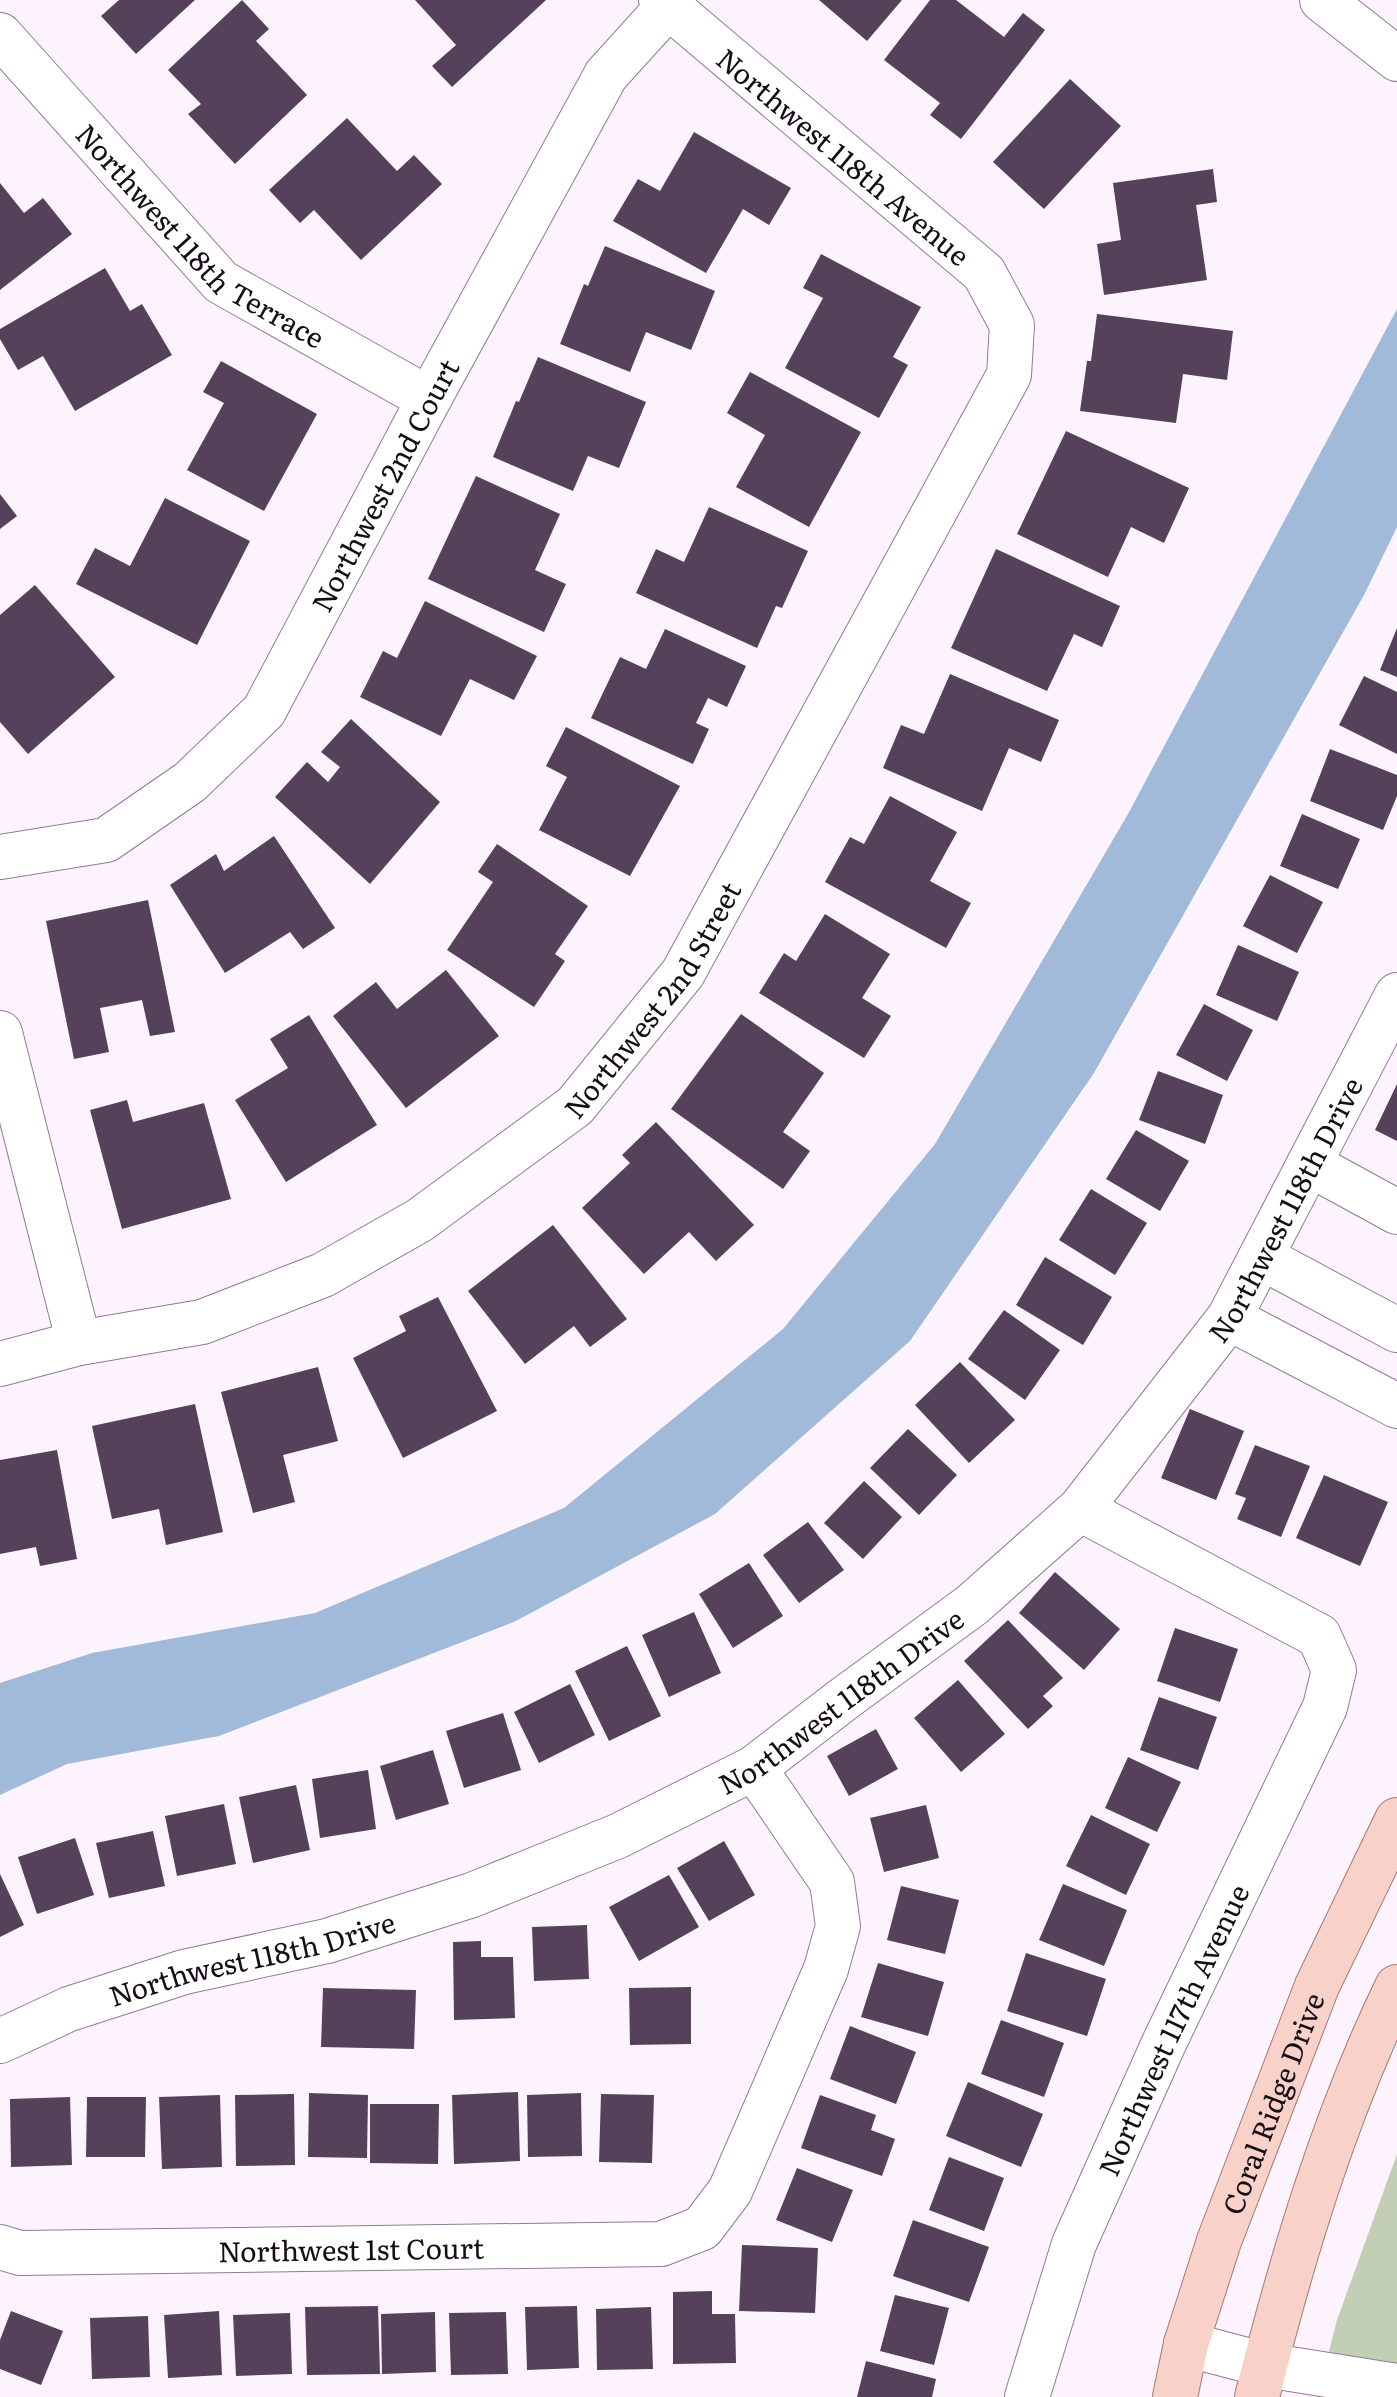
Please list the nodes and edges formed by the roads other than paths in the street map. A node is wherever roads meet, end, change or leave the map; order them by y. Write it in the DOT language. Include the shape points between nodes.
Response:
graph roads {
  1 [pos="1322,0"];
  2 [pos="668,2"];
  3 [pos="0,35"];
  4 [pos="1397,59"];
  5 [pos="1012,325"];
  6 [pos="429,399"];
  7 [pos="0,857"];
  8 [pos="1397,995"];
  9 [pos="0,1033"];
  10 [pos="1309,1164"];
  11 [pos="1397,1212"];
  12 [pos="1261,1257"];
  13 [pos="1229,1318"];
  14 [pos="1397,1330"];
  15 [pos="79,1343"];
  16 [pos="0,1364"];
  17 [pos="1397,1406"];
  18 [pos="1080,1509"];
  19 [pos="754,1768"];
  20 [pos="1397,1820"];
  21 [pos="1397,1987"];
  22 [pos="0,2041"];
  23 [pos="0,2247"];
  24 [pos="1186,2344"];
  25 [pos="1261,2381"];
  26 [pos="1397,2386"];
  27 [pos="1027,2397"];
  28 [pos="1175,2397"];
  1 -- 4 [label="street"];
  2 -- 5 [label="street, Northwest 118th Avenue" via="984,273"];
  2 -- 6 [label="street, Northwest 2nd Court" via="606,75"];
  3 -- 6 [label="street, Northwest 118th Terrace" via="221,282"];
  5 -- 15 [label="street, Northwest 2nd Street" via="1009,375 683,973 575,1106 420,1220 323,1275 202,1322"];
  6 -- 7 [label="street, Northwest 2nd Court" via="264,711 190,782 106,840"];
  8 -- 10 [label="street, Northwest 118th Drive"];
  9 -- 15 [label="street"];
  10 -- 11 [label="street"];
  10 -- 12 [label="street, Northwest 118th Drive"];
  12 -- 13 [label="street, Northwest 118th Drive"];
  12 -- 14 [label="street"];
  13 -- 17 [label="street"];
  13 -- 18 [label="street, Northwest 118th Drive"];
  15 -- 16 [label="street, Northwest 2nd Street"];
  18 -- 19 [label="street, Northwest 118th Drive" via="972,1605"];
  18 -- 27 [label="street, Northwest 117th Avenue" via="1319,1636 1334,1670 1325,1707 1074,2244"];
  19 -- 22 [label="street, Northwest 118th Drive" via="618,1836 472,1895 327,1941 184,1972 69,2009"];
  19 -- 23 [label="street, Northwest 1st Court" via="832,1882 838,1926 826,1969 730,2191 702,2228 661,2244 20,2253"];
  20 -- 24 [label="main road, Coral Ridge Drive" via="1317,1986 1219,2241"];
  21 -- 25 [label="main road" via="1325,2160"];
  24 -- 25 [label="street"];
  24 -- 28 [label="main road, Coral Ridge Drive"];
  25 -- 26 [label="street"];
}
